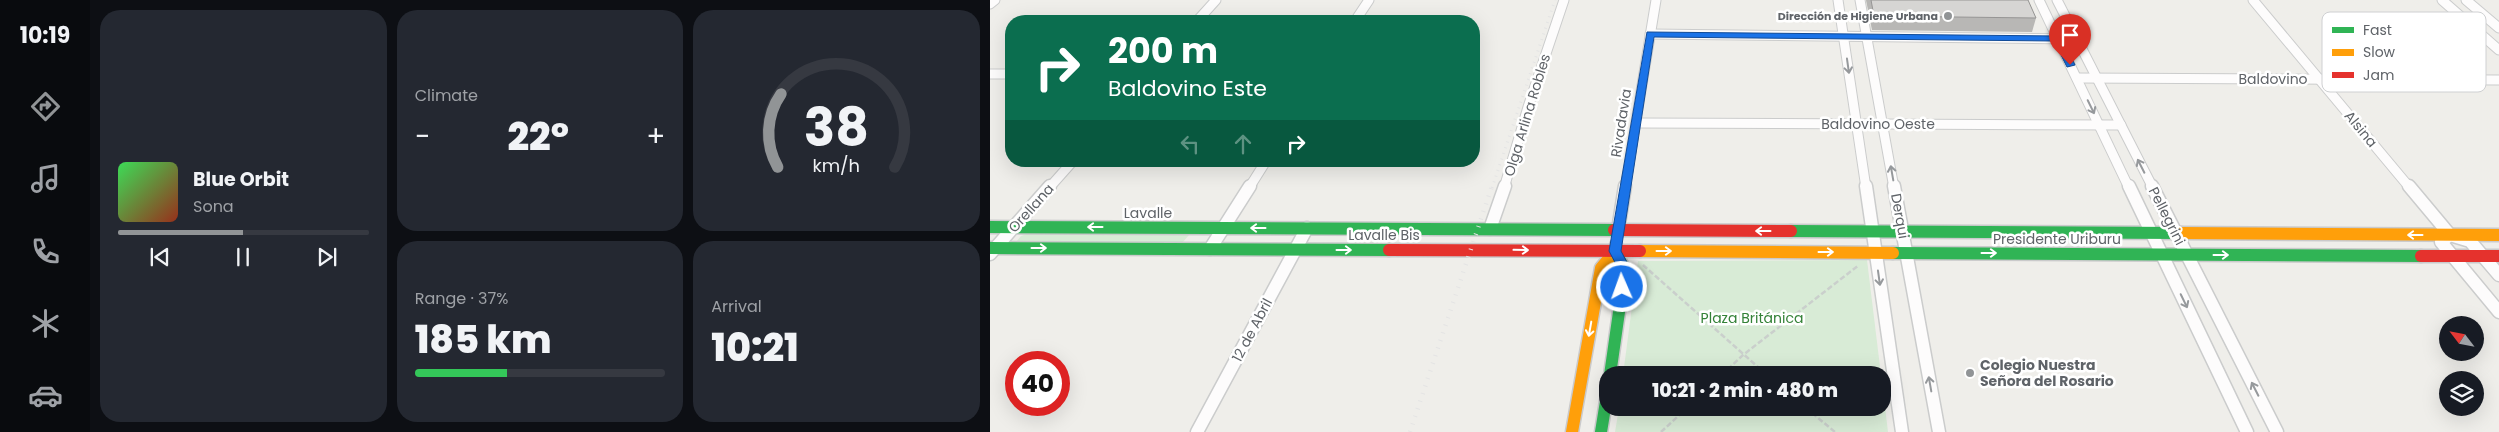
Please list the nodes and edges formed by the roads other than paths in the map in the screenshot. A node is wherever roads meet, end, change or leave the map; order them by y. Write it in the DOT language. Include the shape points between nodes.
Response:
graph roads {
  1 [pos="995,0"];
  2 [pos="1216,0"];
  3 [pos="1369,0"];
  4 [pos="1564,0"];
  5 [pos="1656,0"];
  6 [pos="1838,0"];
  7 [pos="1860,0"];
  8 [pos="2039,0"];
  9 [pos="2057,0"];
  10 [pos="2253,0"];
  11 [pos="2442,0"];
  12 [pos="2466,0"];
  13 [pos="990,4"];
  14 [pos="2456,12"];
  15 [pos="2480,12"];
  16 [pos="1202,15"];
  17 [pos="1359,15"];
  18 [pos="2486,17"];
  19 [pos="2499,28"];
  20 [pos="1650,34"];
  21 [pos="1843,36"];
  22 [pos="1867,36"];
  23 [pos="2058,38"];
  24 [pos="2076,39"];
  25 [pos="2486,39"];
  26 [pos="2499,50"];
  27 [pos="990,74"];
  28 [pos="1005,74"];
  29 [pos="2077,78"];
  30 [pos="2097,78"];
  31 [pos="2319,79"];
  32 [pos="2322,79"];
  33 [pos="2486,80"];
  34 [pos="2499,80"];
  35 [pos="2322,83"];
  36 [pos="2330,92"];
  37 [pos="1636,123"];
  38 [pos="1856,124"];
  39 [pos="1883,124"];
  40 [pos="2099,125"];
  41 [pos="2120,125"];
  42 [pos="1068,167"];
  43 [pos="1262,167"];
  44 [pos="990,227"];
  45 [pos="1014,227"];
  46 [pos="1223,228"];
  47 [pos="1307,228"];
  48 [pos="1485,229"];
  49 [pos="1618,230"];
  50 [pos="1872,232"];
  51 [pos="1903,232"];
  52 [pos="2151,233"];
  53 [pos="2176,233"];
  54 [pos="2450,235"];
  55 [pos="2499,235"];
  56 [pos="1210,249"];
  57 [pos="992,250"];
  58 [pos="1295,250"];
  59 [pos="1615,251"];
  60 [pos="1906,253"];
  61 [pos="2161,254"];
  62 [pos="2187,254"];
  63 [pos="1871,256"];
  64 [pos="2453,256"];
  65 [pos="2483,256"];
  66 [pos="2499,256"];
  67 [pos="2499,275"];
  68 [pos="2499,312"];
  69 [pos="1611,366"];
  70 [pos="1604,416"];
  71 [pos="1197,432"];
  72 [pos="1572,432"];
  73 [pos="1601,432"];
  74 [pos="1902,432"];
  75 [pos="1939,432"];
  76 [pos="2247,432"];
  77 [pos="2277,432"];
  1 -- 13 [label="street"];
  2 -- 16 [label="street"];
  3 -- 17 [label="street"];
  4 -- 48 [label="street, Olga Arlina Robles" via="1496,216"];
  5 -- 20 [label="street, Rivadavia"];
  6 -- 21 [label="street"];
  7 -- 22 [label="street, Derqui"];
  8 -- 23 [label="street, Pellegrini"];
  9 -- 24 [label="street, Pellegrini"];
  10 -- 31 [label="street, Alsina"];
  11 -- 14 [label="street"];
  12 -- 15 [label="street"];
  18 -- 19 [label="street"];
  20 -- 21 [label="street"];
  20 -- 37 [label="street, Rivadavia"];
  21 -- 22 [label="street"];
  21 -- 38 [label="street, one-way"];
  22 -- 23 [label="street"];
  22 -- 39 [label="street, Derqui"];
  23 -- 24 [label="street"];
  23 -- 29 [label="street, Pellegrini"];
  24 -- 30 [label="street, Pellegrini"];
  25 -- 26 [label="street"];
  27 -- 28 [label="street"];
  29 -- 30 [label="street, Baldovino"];
  29 -- 40 [label="street, Pellegrini, one-way"];
  30 -- 31 [label="street, Baldovino"];
  30 -- 41 [label="street, Pellegrini"];
  31 -- 32 [label="street, Baldovino"];
  31 -- 35 [label="street, Alsina"];
  33 -- 34 [label="street, Baldovino"];
  36 -- 54 [label="street, Alsina"];
  37 -- 38 [label="street, Baldovino Oeste"];
  37 -- 49 [label="street, Rivadavia"];
  38 -- 39 [label="street, Baldovino Oeste"];
  38 -- 50 [label="street"];
  39 -- 40 [label="street, Baldovino Oeste"];
  51 -- 39 [label="street, Derqui, one-way"];
  40 -- 41 [label="street, Baldovino Oeste"];
  40 -- 52 [label="street, Pellegrini"];
  53 -- 41 [label="street, Pellegrini, one-way"];
  42 -- 45 [label="street, Orellana"];
  43 -- 46 [label="street"];
  44 -- 45 [label="street, Lavalle"];
  46 -- 45 [label="street, Lavalle, one-way"];
  45 -- 57 [label="street, Orellana"];
  47 -- 46 [label="street, Lavalle, one-way"];
  46 -- 56 [label="street"];
  47 -- 48 [label="street, Lavalle Bis"];
  47 -- 58 [label="street, 12 de Abril"];
  48 -- 49 [label="street, Lavalle Bis"];
  50 -- 49 [label="street, Presidente Uriburu, one-way"];
  49 -- 59 [label="street, Rivadavia"];
  50 -- 51 [label="street, Presidente Uriburu"];
  50 -- 63 [label="street"];
  51 -- 52 [label="street, Presidente Uriburu"];
  51 -- 60 [label="street, Derqui"];
  52 -- 53 [label="street, Presidente Uriburu"];
  52 -- 61 [label="street, Pellegrini"];
  54 -- 53 [label="street, Presidente Uriburu, one-way"];
  53 -- 62 [label="street, Pellegrini"];
  54 -- 55 [label="street, Presidente Uriburu"];
  54 -- 64 [label="street" via="2442,242"];
  54 -- 65 [label="street, Alsina" via="2470,241"];
  57 -- 56 [label="street, one-way"];
  56 -- 58 [label="street"];
  58 -- 59 [label="street, Lavalle Bis, one-way"];
  58 -- 71 [label="street, 12 de Abril"];
  59 -- 63 [label="street, Presidente Uriburu, one-way"];
  59 -- 69 [label="street" via="1625,270"];
  59 -- 72 [label="street, Rivadavia, one-way" via="1601,268"];
  60 -- 61 [label="street, Presidente Uriburu, one-way"];
  60 -- 63 [label="street, Presidente Uriburu"];
  75 -- 60 [label="street, Derqui, one-way"];
  61 -- 62 [label="street, Presidente Uriburu"];
  61 -- 76 [label="street, Pellegrini, one-way"];
  62 -- 64 [label="street, Presidente Uriburu, one-way"];
  77 -- 62 [label="street, Pellegrini, one-way"];
  63 -- 74 [label="street, one-way"];
  64 -- 65 [label="street, Presidente Uriburu"];
  64 -- 68 [label="street"];
  65 -- 66 [label="street, Presidente Uriburu"];
  65 -- 67 [label="street, Alsina"];
  70 -- 73 [label="street"];
}
